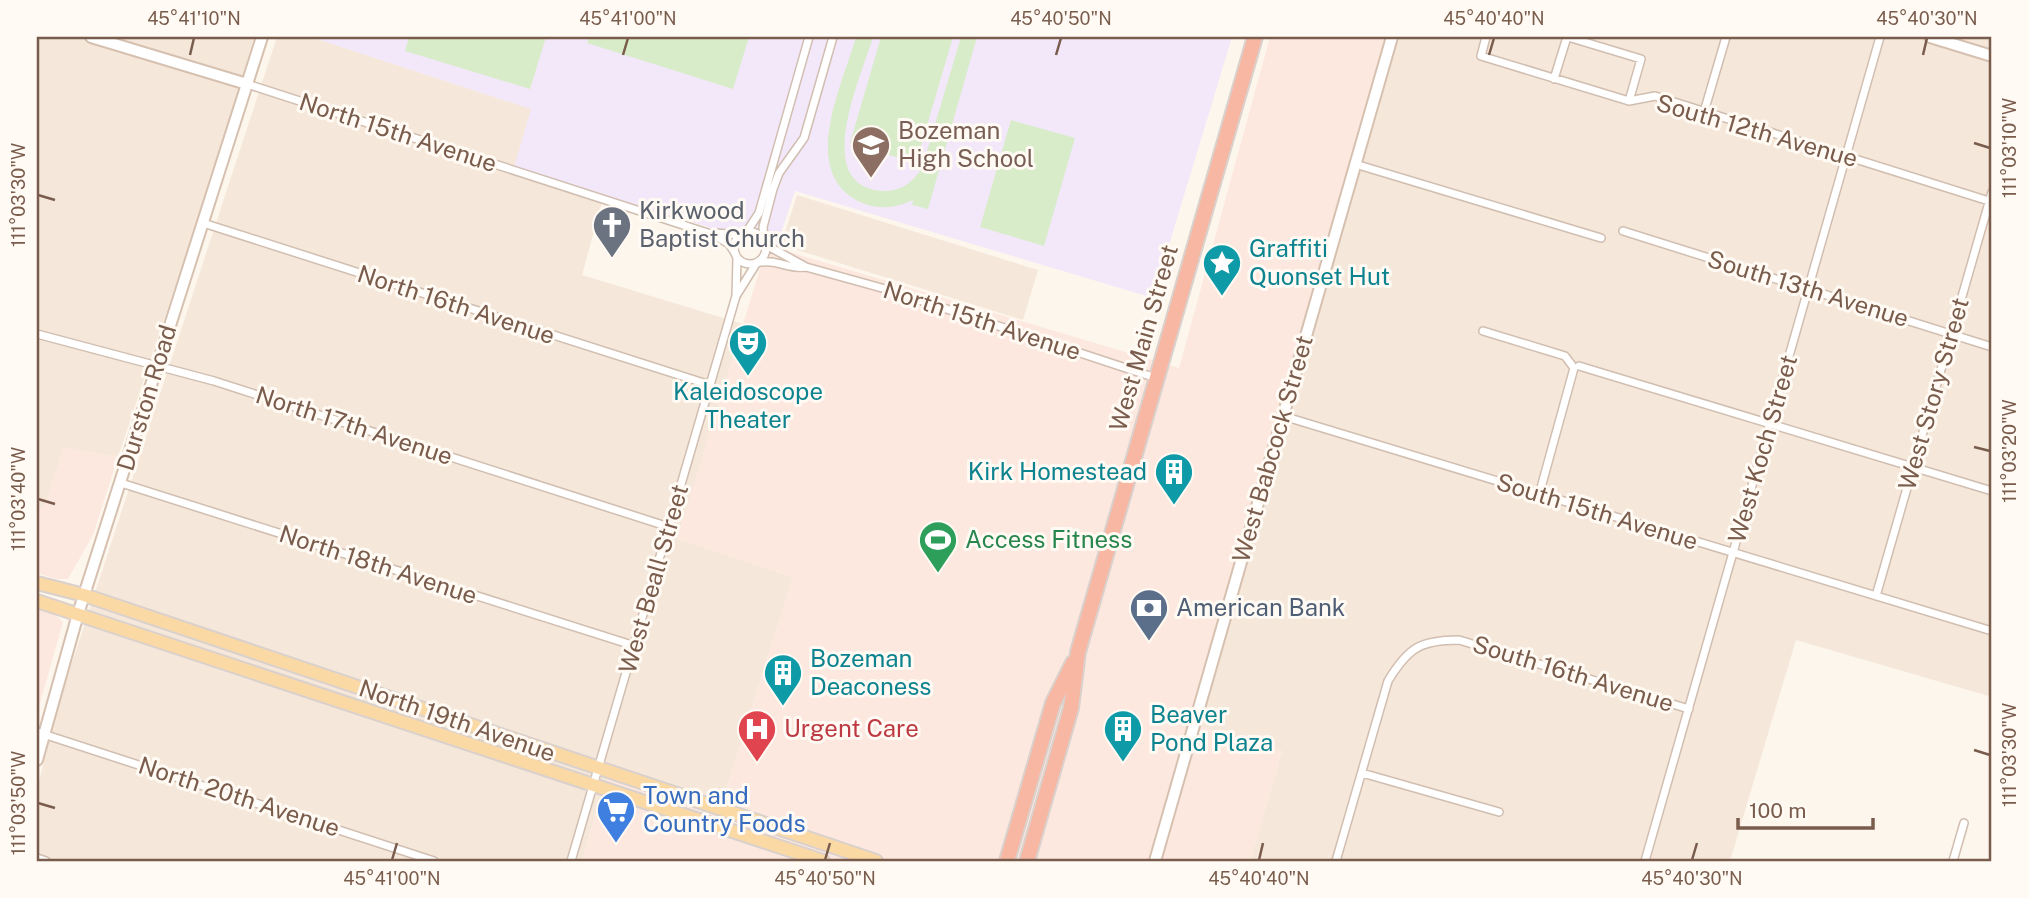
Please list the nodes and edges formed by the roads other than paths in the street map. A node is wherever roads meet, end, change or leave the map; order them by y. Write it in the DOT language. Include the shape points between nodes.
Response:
graph roads {
  1 [pos="91,37"];
  2 [pos="262,37"];
  3 [pos="808,37"];
  4 [pos="833,37"];
  5 [pos="1255,37"];
  6 [pos="1392,37"];
  7 [pos="1486,37"];
  8 [pos="1567,37"];
  9 [pos="1726,37"];
  10 [pos="1880,37"];
  11 [pos="1930,37"];
  12 [pos="124,41"];
  13 [pos="1992,56"];
  14 [pos="1554,79"];
  15 [pos="247,84"];
  16 [pos="1629,101"];
  17 [pos="1704,112"];
  18 [pos="1846,156"];
  19 [pos="1355,163"];
  20 [pos="1992,192"];
  21 [pos="1991,202"];
  22 [pos="203,222"];
  23 [pos="1623,231"];
  24 [pos="704,232"];
  25 [pos="744,234"];
  26 [pos="1601,238"];
  27 [pos="765,242"];
  28 [pos="736,255"];
  29 [pos="756,263"];
  30 [pos="806,267"];
  31 [pos="1808,289"];
  32 [pos="736,296"];
  33 [pos="1483,331"];
  34 [pos="37,334"];
  35 [pos="1952,334"];
  36 [pos="1992,346"];
  37 [pos="158,364"];
  38 [pos="1579,366"];
  39 [pos="1156,377"];
  40 [pos="710,386"];
  41 [pos="1283,416"];
  42 [pos="1770,423"];
  43 [pos="1913,467"];
  44 [pos="121,483"];
  45 [pos="1992,491"];
  46 [pos="1539,495"];
  47 [pos="669,527"];
  48 [pos="1733,553"];
  49 [pos="37,583"];
  50 [pos="84,596"];
  51 [pos="1876,596"];
  52 [pos="37,601"];
  53 [pos="78,614"];
  54 [pos="1992,631"];
  55 [pos="635,646"];
  56 [pos="1078,652"];
  57 [pos="1689,709"];
  58 [pos="41,733"];
  59 [pos="37,760"];
  60 [pos="598,768"];
  61 [pos="1362,773"];
  62 [pos="593,783"];
  63 [pos="1499,812"];
  64 [pos="1964,823"];
  65 [pos="37,858"];
  66 [pos="46,861"];
  67 [pos="434,861"];
  68 [pos="571,861"];
  69 [pos="823,861"];
  70 [pos="876,861"];
  71 [pos="1007,861"];
  72 [pos="1027,861"];
  73 [pos="1155,861"];
  74 [pos="1336,861"];
  75 [pos="1645,861"];
  76 [pos="1953,861"];
  1 -- 12 [label="street, North 15th Avenue"];
  2 -- 15 [label="street, Durston Road"];
  3 -- 25 [label="street" via="758,213"];
  4 -- 27 [label="street" via="804,138 772,189 762,227"];
  5 -- 39 [label="highway, West Main Street"];
  6 -- 19 [label="street, West Babcock Street"];
  7 -- 14 [label="street, South 12th Avenue" via="1481,56"];
  8 -- 14 [label="street"];
  8 -- 16 [label="street" via="1641,59"];
  9 -- 17 [label="street"];
  10 -- 18 [label="street, West Koch Street"];
  11 -- 13 [label="street"];
  12 -- 15 [label="street, North 15th Avenue"];
  14 -- 16 [label="street, South 12th Avenue"];
  15 -- 22 [label="street, Durston Road"];
  15 -- 24 [label="street, North 15th Avenue"];
  16 -- 17 [label="street, South 12th Avenue" via="1655,96"];
  17 -- 18 [label="street, South 12th Avenue"];
  18 -- 21 [label="street, South 12th Avenue"];
  18 -- 31 [label="street, West Koch Street"];
  19 -- 26 [label="street"];
  19 -- 41 [label="street, West Babcock Street"];
  20 -- 21 [label="street, West Story Street"];
  21 -- 35 [label="street, West Story Street"];
  22 -- 37 [label="street, Durston Road"];
  22 -- 40 [label="street, North 16th Avenue"];
  23 -- 31 [label="street, South 13th Avenue"];
  24 -- 25 [label="street, North 15th Avenue"];
  24 -- 28 [label="street, North 15th Avenue" via="730,244"];
  25 -- 27 [label="street" via="756,233"];
  25 -- 28 [label="street" via="735,243"];
  27 -- 29 [label="street" via="765,256"];
  27 -- 30 [label="street, North 15th Avenue"];
  28 -- 29 [label="street" via="746,264"];
  28 -- 32 [label="street, West Beall Street"];
  29 -- 30 [label="street, North 15th Avenue" via="770,260"];
  29 -- 32 [label="street, West Beall Street"];
  30 -- 39 [label="street, North 15th Avenue"];
  31 -- 35 [label="street, South 13th Avenue"];
  31 -- 42 [label="street, West Koch Street"];
  32 -- 40 [label="street, West Beall Street"];
  33 -- 46 [label="street" via="1565,356 1574,368"];
  34 -- 37 [label="street, North 17th Avenue"];
  35 -- 36 [label="street, South 13th Avenue"];
  35 -- 43 [label="street, West Story Street"];
  37 -- 44 [label="street, Durston Road"];
  37 -- 47 [label="street, North 17th Avenue"];
  38 -- 42 [label="street"];
  39 -- 56 [label="highway, West Main Street"];
  40 -- 47 [label="street, West Beall Street"];
  41 -- 46 [label="street, South 15th Avenue"];
  41 -- 73 [label="street, West Babcock Street"];
  42 -- 43 [label="street"];
  42 -- 48 [label="street, West Koch Street"];
  43 -- 45 [label="street"];
  43 -- 51 [label="street, West Story Street"];
  44 -- 50 [label="street, Durston Road"];
  44 -- 55 [label="street, North 18th Avenue"];
  46 -- 48 [label="street, South 15th Avenue"];
  47 -- 55 [label="street, West Beall Street"];
  48 -- 51 [label="street, South 15th Avenue"];
  48 -- 57 [label="street, West Koch Street"];
  49 -- 50 [label="main road, North 19th Avenue"];
  50 -- 53 [label="street, Durston Road"];
  50 -- 60 [label="main road, North 19th Avenue"];
  51 -- 54 [label="street, South 15th Avenue"];
  52 -- 53 [label="main road, North 19th Avenue"];
  53 -- 58 [label="street, Durston Road"];
  53 -- 62 [label="main road, North 19th Avenue"];
  55 -- 60 [label="street, West Beall Street"];
  56 -- 71 [label="highway, West Main Street" via="1054,703"];
  56 -- 72 [label="highway, West Main Street" via="1071,708"];
  57 -- 61 [label="street, South 16th Avenue" via="1459,640 1433,640 1401,660 1388,681"];
  57 -- 75 [label="street, West Koch Street"];
  58 -- 59 [label="street, Durston Road"];
  58 -- 67 [label="street, North 20th Avenue"];
  60 -- 62 [label="street, West Beall Street"];
  60 -- 70 [label="main road, North 19th Avenue"];
  61 -- 63 [label="street"];
  61 -- 74 [label="street"];
  62 -- 68 [label="street, West Beall Street"];
  62 -- 69 [label="main road, North 19th Avenue"];
  64 -- 76 [label="street"];
  65 -- 66 [label="street"];
}
